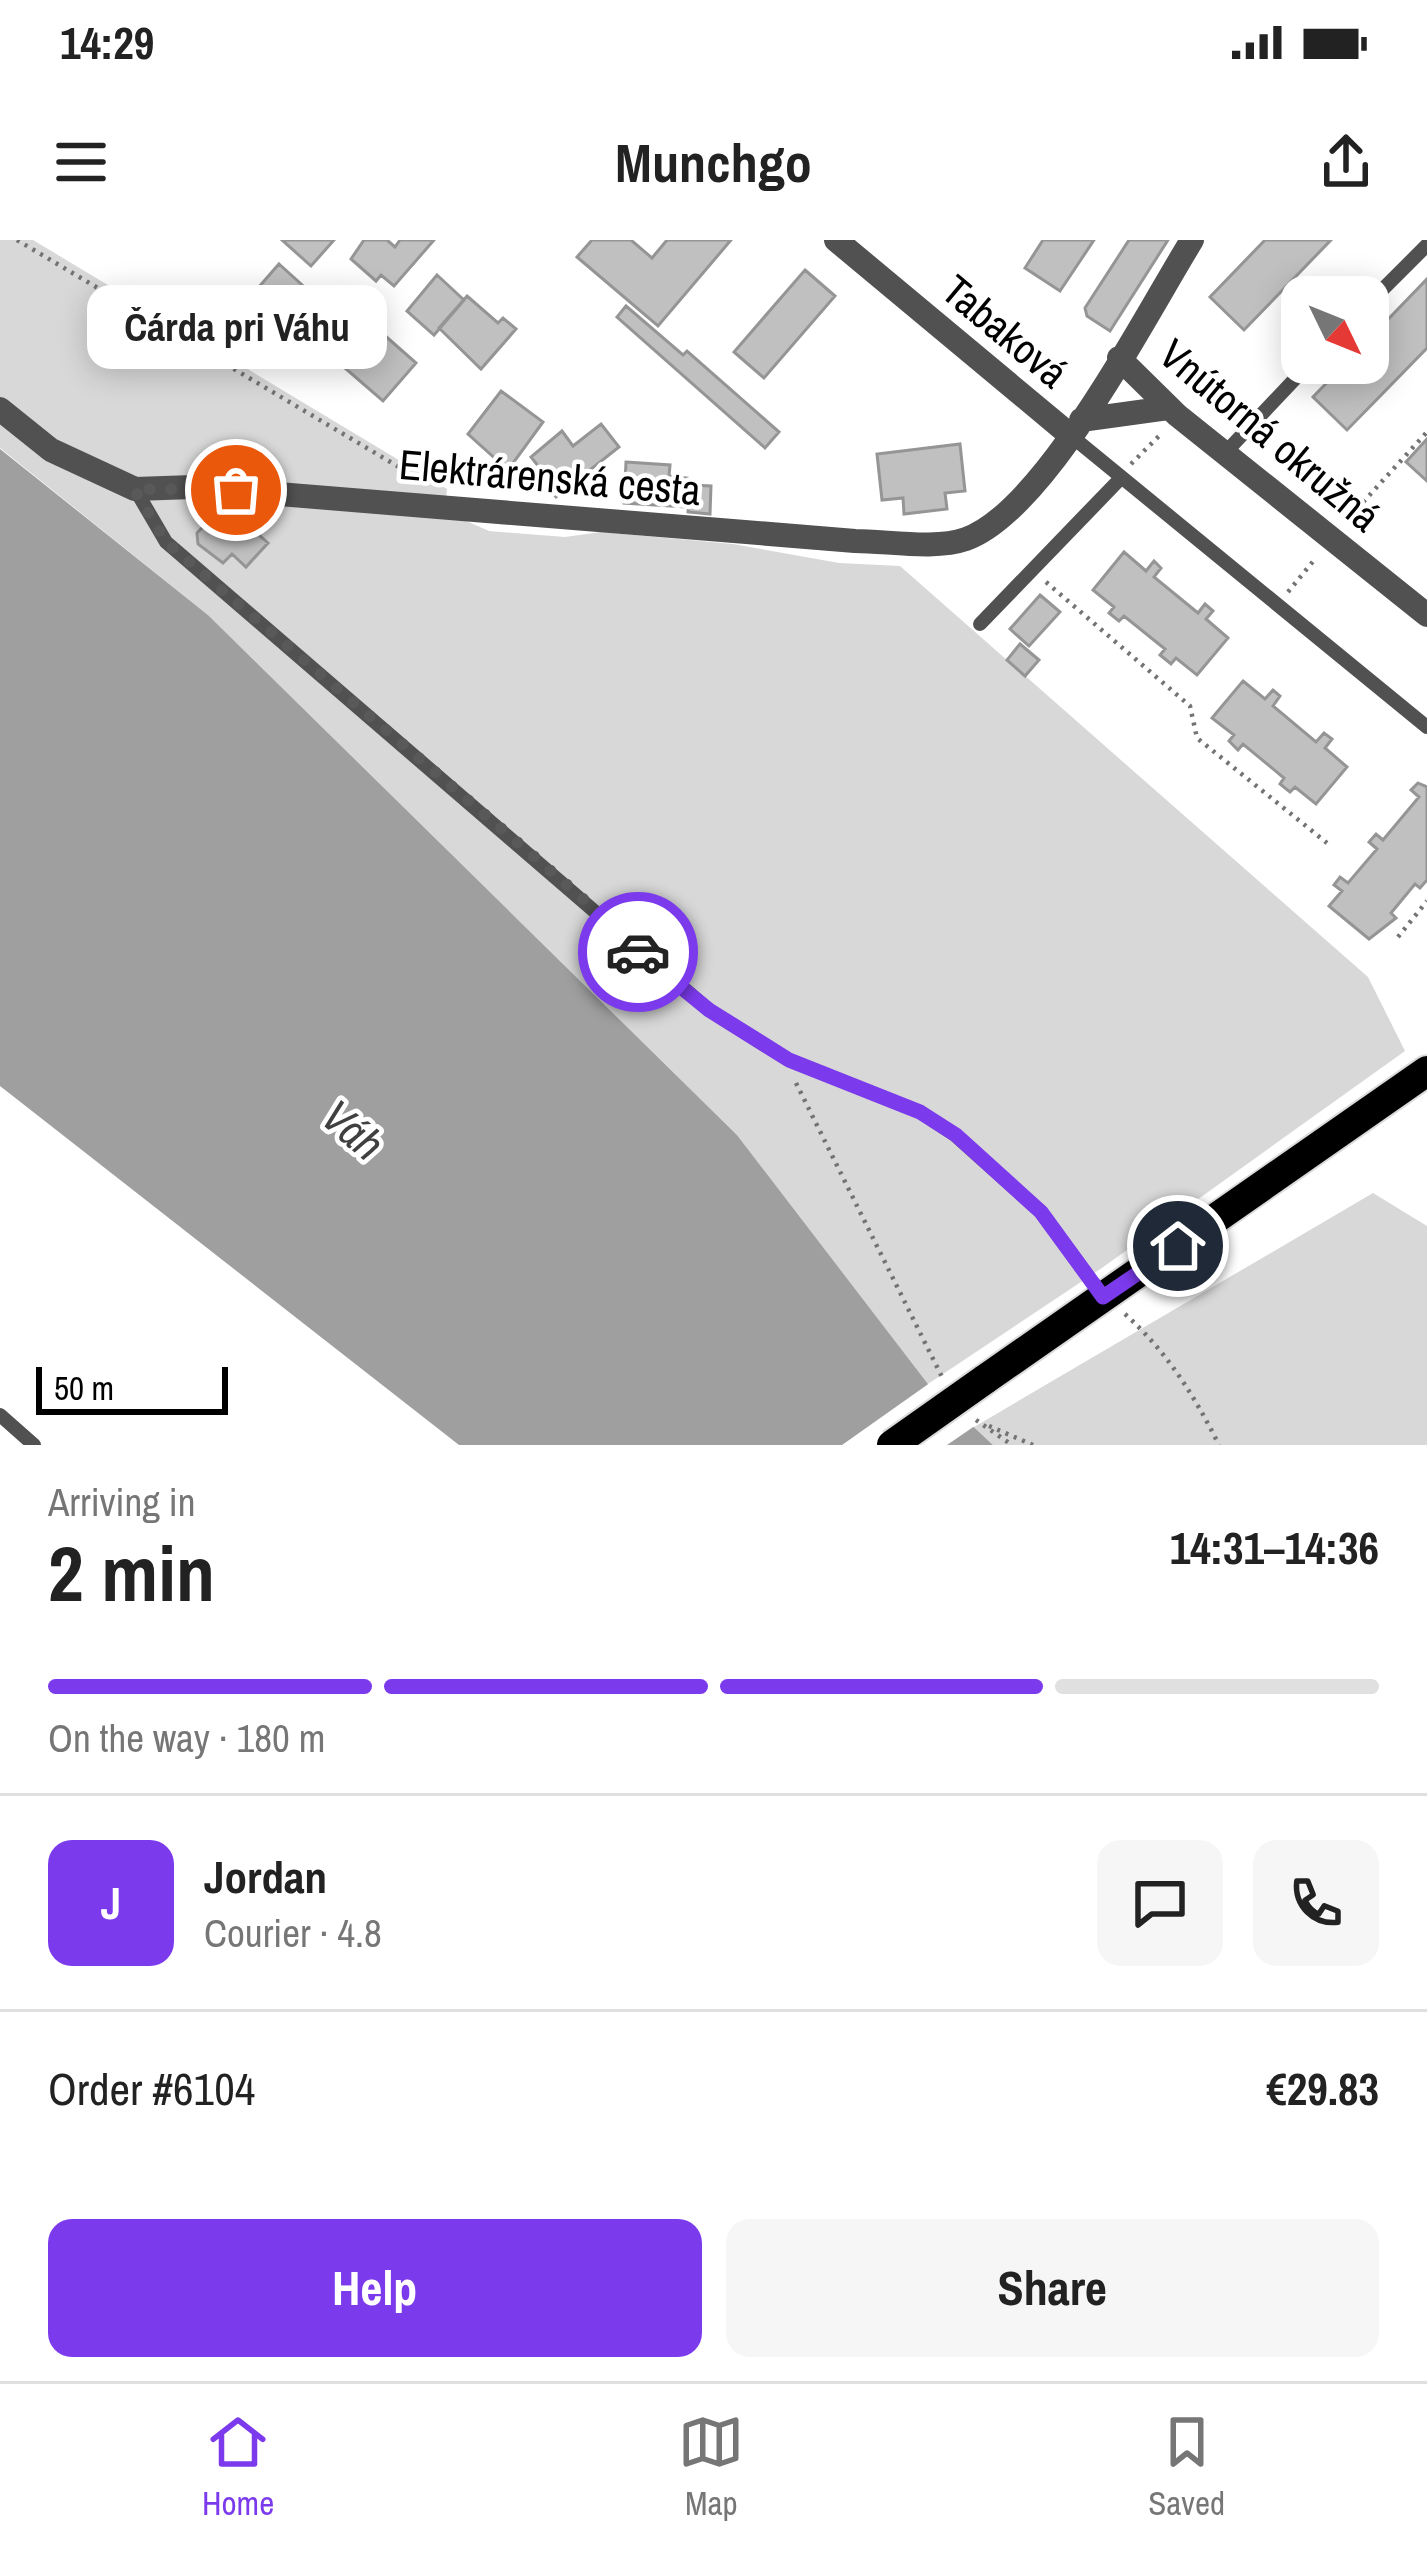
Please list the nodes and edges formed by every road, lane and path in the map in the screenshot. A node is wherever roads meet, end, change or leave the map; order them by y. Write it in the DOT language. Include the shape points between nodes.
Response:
graph roads {
  1 [pos="17,240"];
  2 [pos="836,240"];
  3 [pos="1192,240"];
  4 [pos="1427,245"];
  5 [pos="1389,283"];
  6 [pos="1119,358"];
  7 [pos="1290,384"];
  8 [pos="0,409"];
  9 [pos="1166,419"];
  10 [pos="1076,427"];
  11 [pos="1427,432"];
  12 [pos="1224,454"];
  13 [pos="1123,474"];
  14 [pos="134,489"];
  15 [pos="450,508"];
  16 [pos="1331,538"];
  17 [pos="1031,570"];
  18 [pos="1276,605"];
  19 [pos="1427,615"];
  20 [pos="980,624"];
  21 [pos="1427,727"];
  22 [pos="1327,843"];
  23 [pos="1427,901"];
  24 [pos="1398,937"];
  25 [pos="789,1060"];
  26 [pos="1427,1071"];
  27 [pos="1114,1305"];
  28 [pos="939,1374"];
  29 [pos="0,1415"];
  30 [pos="34,1445"];
  31 [pos="892,1445"];
  32 [pos="1012,1445"];
  33 [pos="1033,1445"];
  34 [pos="1219,1445"];
  1 -- 15 [label="path" via="437,490"];
  2 -- 10 [label="street, Tabaková"];
  3 -- 6 [label="street, Vnútorná okružná"];
  4 -- 5 [label="lane"];
  6 -- 9 [label="street, Vnútorná okružná"];
  6 -- 10 [label="street, Vnútorná okružná"];
  7 -- 12 [label="lane"];
  8 -- 14 [label="street, Elektrárenská cesta" via="51,449"];
  9 -- 10 [label="street"];
  9 -- 12 [label="street, Vnútorná okružná"];
  9 -- 13 [label="path"];
  10 -- 13 [label="lane"];
  10 -- 15 [label="street, Elektrárenská cesta" via="1013,510 959,542"];
  11 -- 16 [label="path"];
  12 -- 16 [label="street, Vnútorná okružná"];
  13 -- 17 [label="lane"];
  13 -- 18 [label="lane"];
  14 -- 15 [label="street, Elektrárenská cesta"];
  14 -- 25 [label="lane" via="166,542 210,581 652,965"];
  16 -- 18 [label="path"];
  16 -- 19 [label="street, Vnútorná okružná"];
  17 -- 20 [label="lane"];
  17 -- 22 [label="path" via="1190,706 1197,739"];
  18 -- 21 [label="lane"];
  23 -- 24 [label="path"];
  25 -- 27 [label="lane" via="920,1112 956,1135 1041,1212"];
  25 -- 28 [label="path"];
  26 -- 27 [label="main road"];
  27 -- 31 [label="main road, bridge"];
  27 -- 34 [label="path" via="1192,1390"];
  29 -- 30 [label="lane"];
  32 -- 33 [label="path" via="978,1422"];
}
